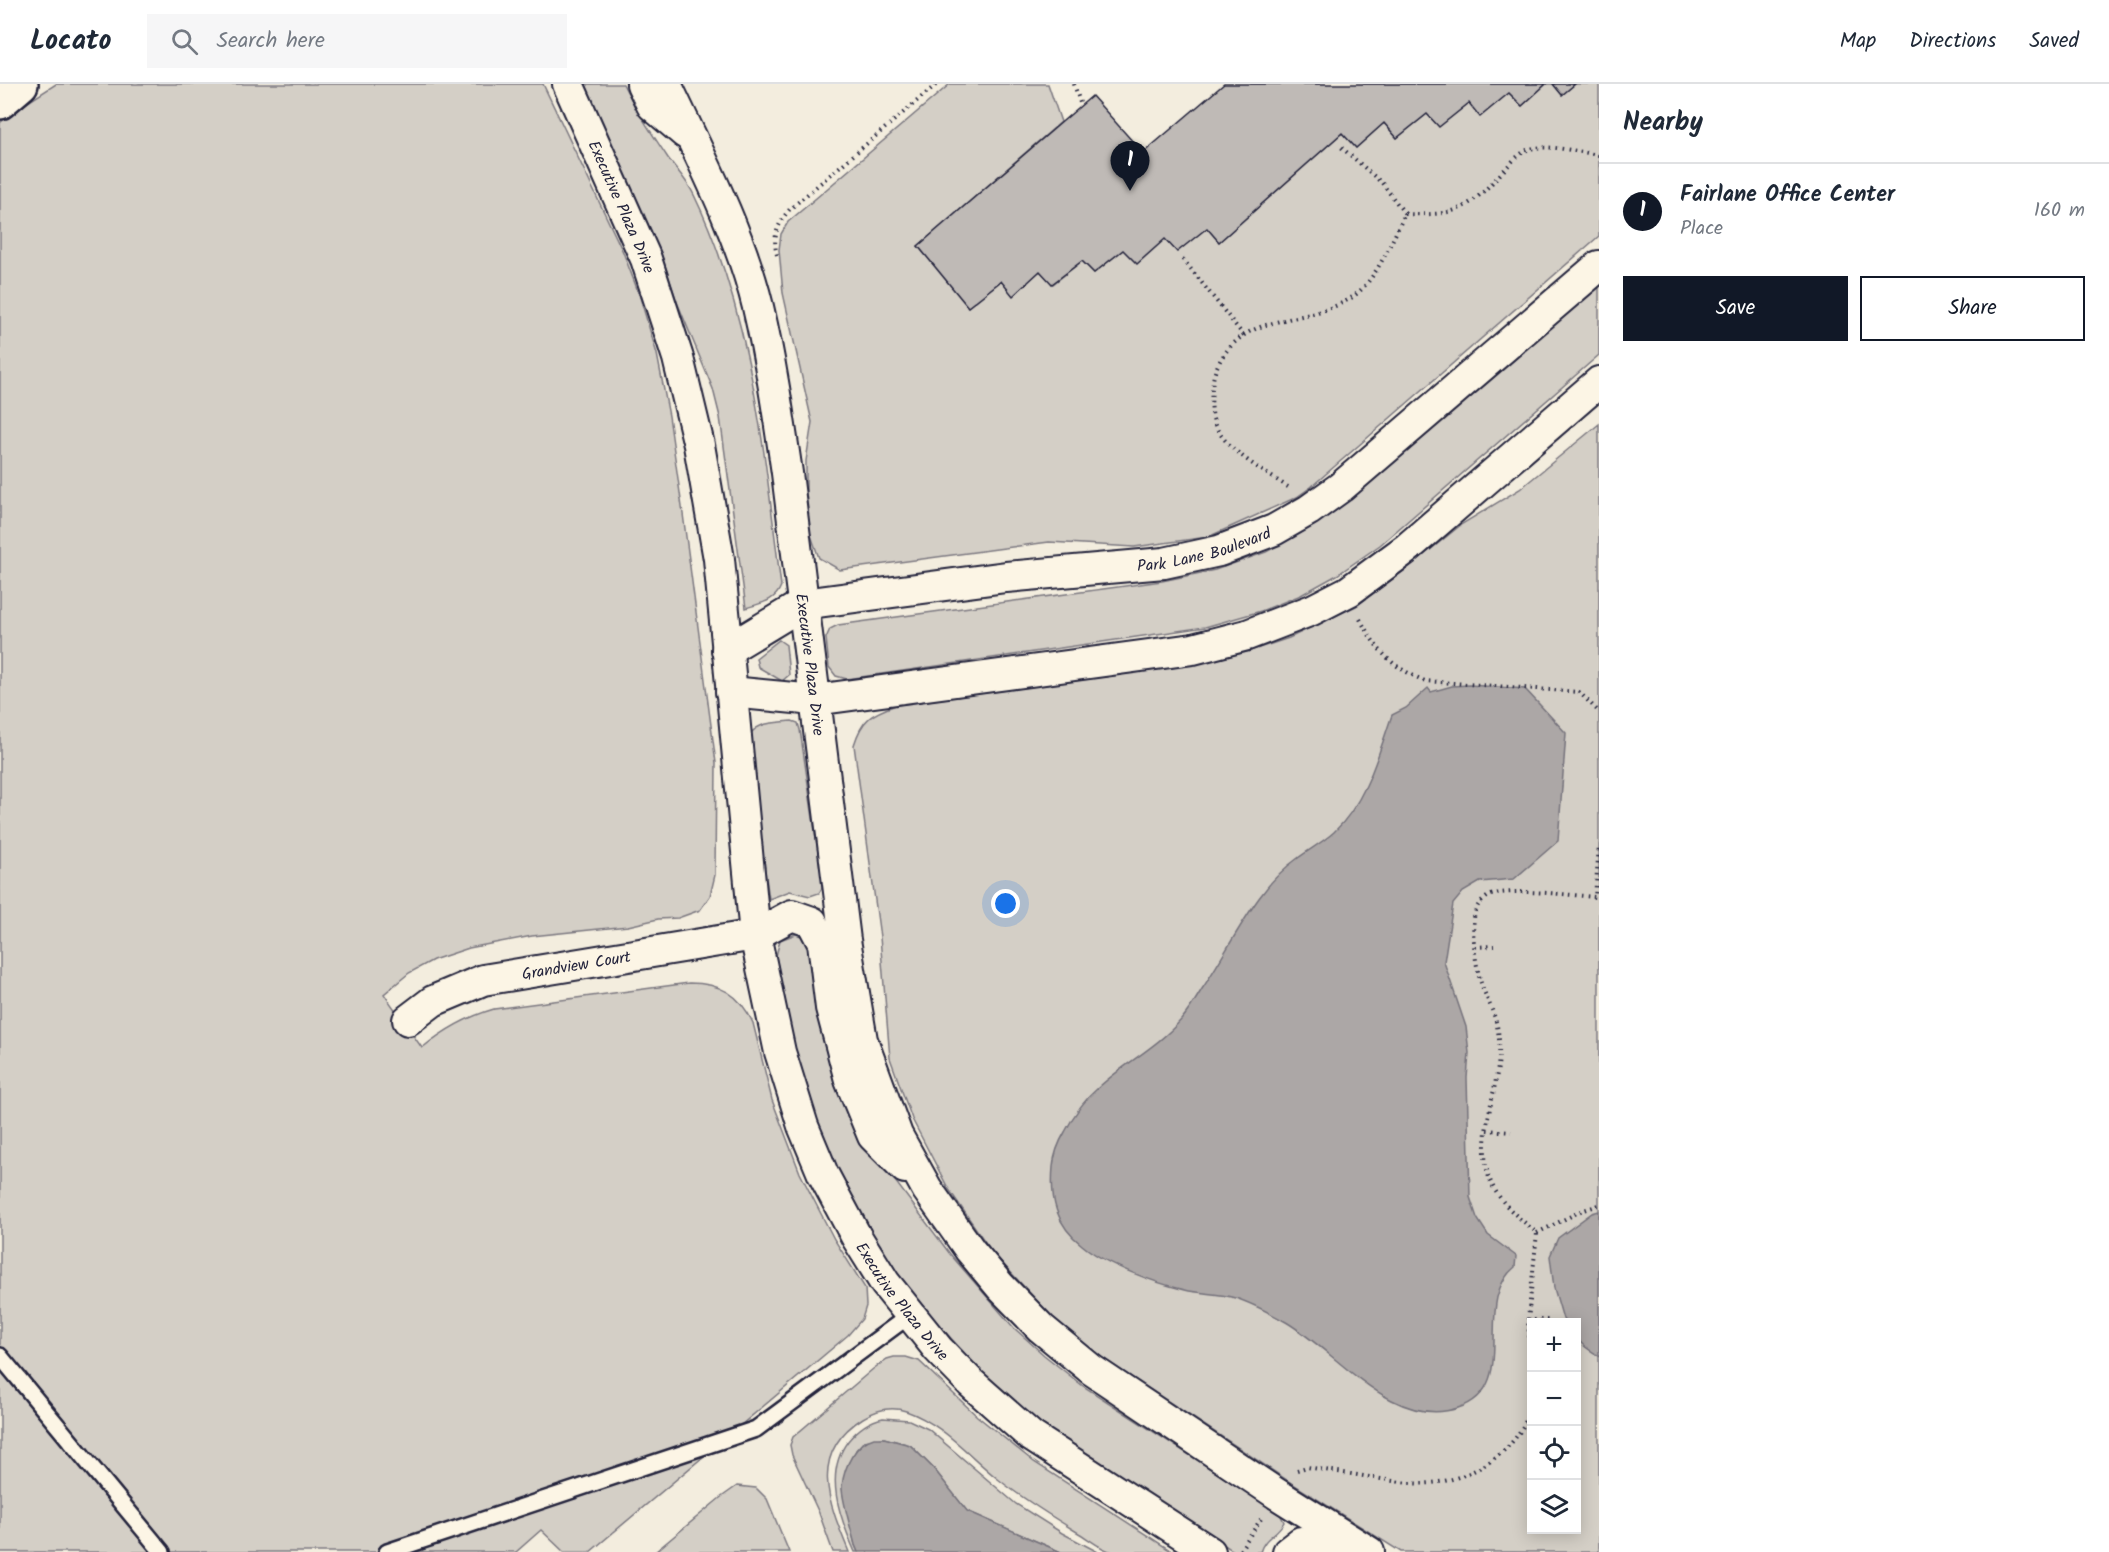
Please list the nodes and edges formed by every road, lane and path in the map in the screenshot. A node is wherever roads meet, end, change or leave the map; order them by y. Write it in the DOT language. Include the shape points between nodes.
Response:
graph roads {
  1 [pos="21,84"];
  2 [pos="568,84"];
  3 [pos="642,84"];
  4 [pos="666,84"];
  5 [pos="937,84"];
  6 [pos="1074,84"];
  7 [pos="0,102"];
  8 [pos="1081,106"];
  9 [pos="692,139"];
  10 [pos="1341,147"];
  11 [pos="1599,155"];
  12 [pos="1405,214"];
  13 [pos="1183,259"];
  14 [pos="779,261"];
  15 [pos="1599,266"];
  16 [pos="1244,336"];
  17 [pos="1599,382"];
  18 [pos="1309,510"];
  19 [pos="1349,591"];
  20 [pos="803,604"];
  21 [pos="727,650"];
  22 [pos="731,692"];
  23 [pos="815,700"];
  24 [pos="1599,712"];
  25 [pos="1599,846"];
  26 [pos="1597,877"];
  27 [pos="1595,897"];
  28 [pos="1599,901"];
  29 [pos="755,935"];
  30 [pos="1494,946"];
  31 [pos="1475,947"];
  32 [pos="408,1020"];
  33 [pos="1487,1130"];
  34 [pos="1511,1132"];
  35 [pos="927,1189"];
  36 [pos="1599,1205"];
  37 [pos="1537,1233"];
  38 [pos="910,1315"];
  39 [pos="1528,1318"];
  40 [pos="0,1356"];
  41 [pos="1527,1414"];
  42 [pos="1291,1471"];
  43 [pos="1262,1517"];
  44 [pos="162,1552"];
  45 [pos="387,1552"];
  46 [pos="1210,1552"];
  47 [pos="1239,1552"];
  48 [pos="1288,1552"];
  49 [pos="1329,1552"];
  50 [pos="1369,1552"];
  1 -- 7 [label="street"];
  2 -- 21 [label="street, Executive Plaza Drive" via="646,259 678,358 699,445 719,560"];
  3 -- 9 [label="street, Executive Plaza Drive" via="652,105"];
  4 -- 9 [label="street, Executive Plaza Drive"];
  5 -- 14 [label="path" via="780,220 775,236"];
  6 -- 8 [label="path"];
  9 -- 20 [label="street, Executive Plaza Drive" via="736,238 758,306 776,403"];
  10 -- 12 [label="path" via="1382,183"];
  11 -- 12 [label="path" via="1545,147 1529,149 1478,199 1457,211"];
  12 -- 16 [label="path" via="1372,277 1352,298"];
  13 -- 16 [label="path"];
  15 -- 18 [label="street, Park Lane Boulevard"];
  16 -- 18 [label="path" via="1216,367 1210,398 1216,426 1237,453 1288,487"];
  17 -- 19 [label="street" via="1406,549"];
  18 -- 20 [label="street, Park Lane Boulevard" via="1274,530 1219,551 1164,563 1006,577"];
  19 -- 23 [label="street" via="1247,635 1193,649"];
  19 -- 24 [label="path" via="1375,646 1405,672 1425,681 1579,692"];
  20 -- 21 [label="street, Park Lane Boulevard"];
  20 -- 23 [label="street, Executive Plaza Drive"];
  21 -- 22 [label="street, Executive Plaza Drive"];
  22 -- 23 [label="street"];
  22 -- 29 [label="street, Executive Plaza Drive"];
  23 -- 35 [label="street, Executive Plaza Drive" via="845,940 862,1040 897,1135"];
  25 -- 26 [label="path"];
  26 -- 27 [label="path"];
  27 -- 28 [label="path"];
  27 -- 31 [label="path" via="1489,895 1477,905 1474,916"];
  29 -- 32 [label="street, Grandview Court" via="483,980 433,1001"];
  29 -- 35 [label="street, Executive Plaza Drive" via="792,915 812,922 823,943 831,1008 850,1080 873,1136"];
  29 -- 38 [label="street, Executive Plaza Drive" via="780,1052 807,1136 857,1238"];
  30 -- 31 [label="path"];
  31 -- 33 [label="path" via="1481,983 1492,1007 1500,1044"];
  33 -- 34 [label="path"];
  33 -- 37 [label="path" via="1484,1146 1489,1176 1503,1204"];
  35 -- 50 [label="street, Executive Plaza Drive" via="1000,1286 1041,1328 1092,1371"];
  36 -- 37 [label="path"];
  37 -- 39 [label="path"];
  38 -- 45 [label="lane" via="756,1429"];
  38 -- 46 [label="street, Executive Plaza Drive" via="971,1383 1031,1436"];
  40 -- 44 [label="lane"];
  41 -- 42 [label="path" via="1523,1426 1497,1457 1457,1478 1404,1482 1307,1467"];
  43 -- 47 [label="path"];
  48 -- 49 [label="street" via="1300,1542"];
}
